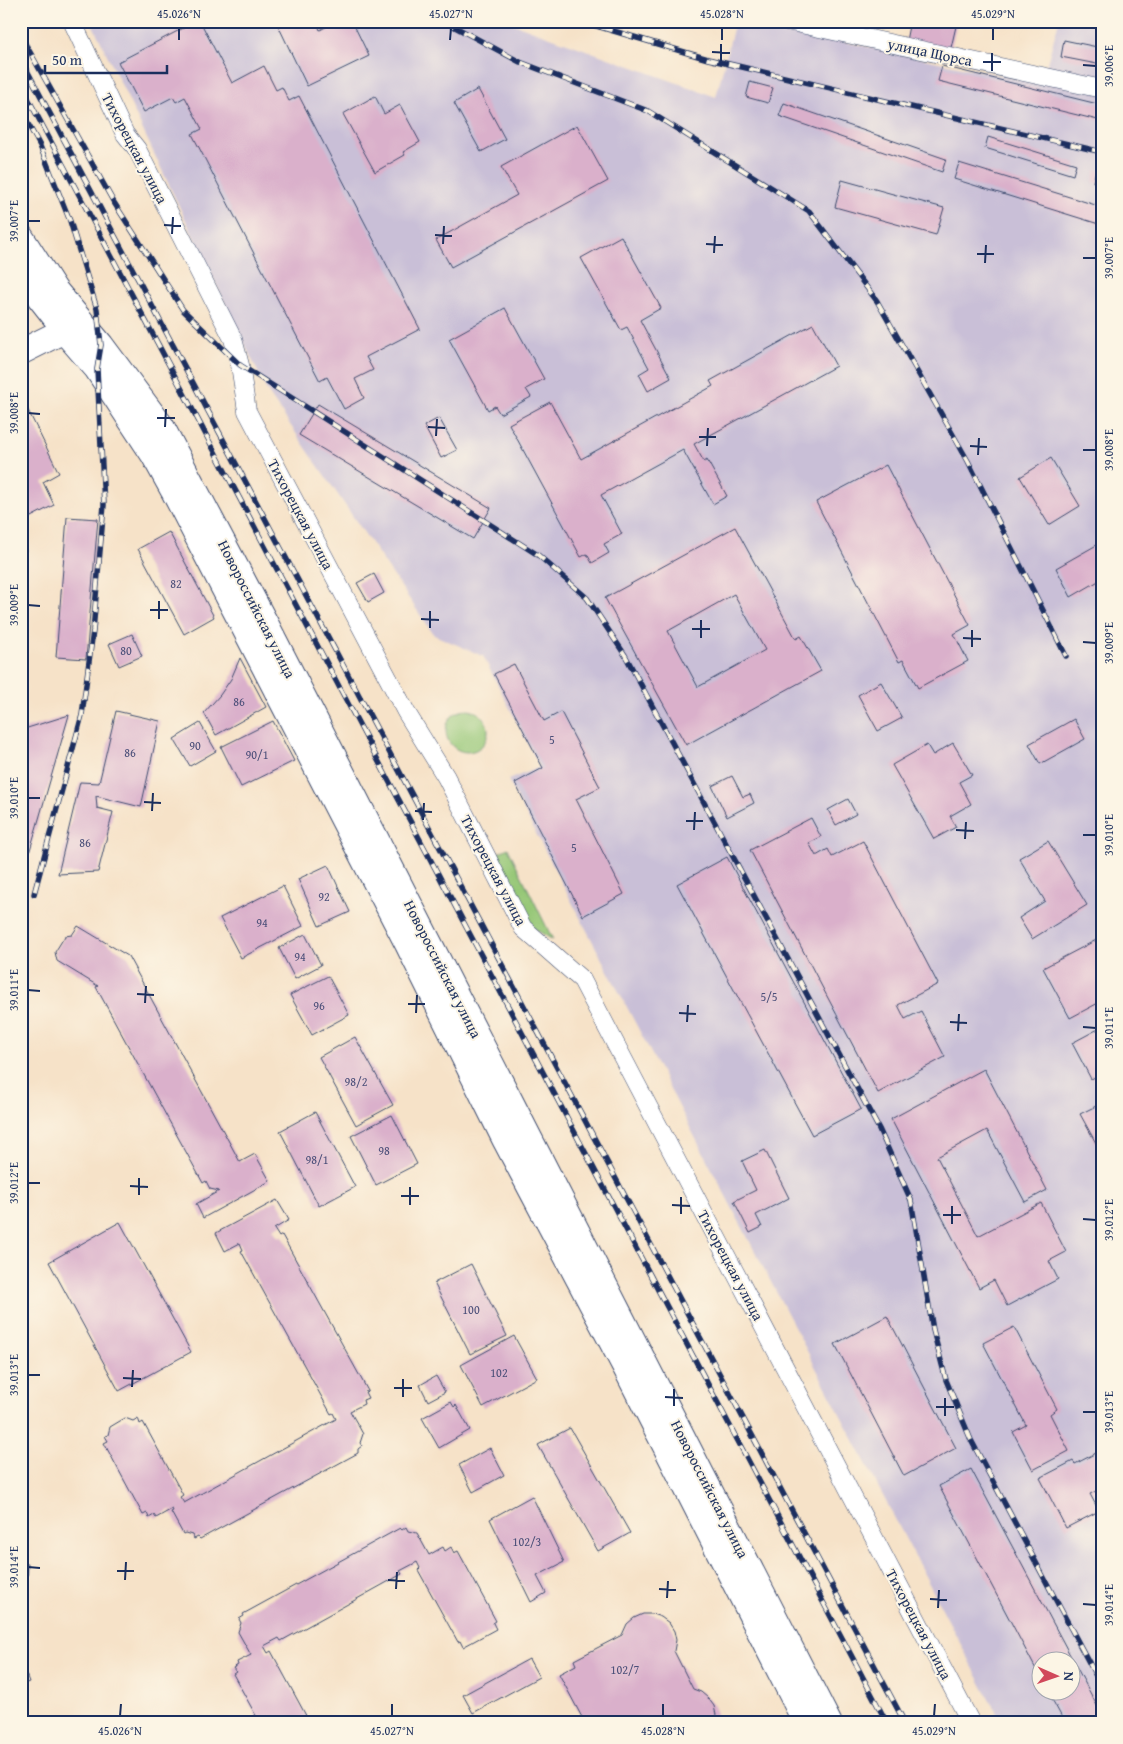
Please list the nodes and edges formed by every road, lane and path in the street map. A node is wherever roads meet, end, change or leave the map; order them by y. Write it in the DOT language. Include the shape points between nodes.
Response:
graph roads {
  1 [pos="72,21"];
  2 [pos="787,21"];
  3 [pos="1102,89"];
  4 [pos="21,237"];
  5 [pos="21,267"];
  6 [pos="73,327"];
  7 [pos="21,352"];
  8 [pos="806,1723"];
  9 [pos="829,1723"];
  10 [pos="971,1723"];
  1 -- 10 [label="street, Тихорецкая улица" via="125,134 137,148 233,339 247,411 396,695 446,777 523,928 582,980"];
  2 -- 3 [label="street, улица Щорса"];
  4 -- 6 [label="main road, Новороссийская улица" via="55,290"];
  5 -- 6 [label="street, Новороссийская улица" via="38,298"];
  6 -- 7 [label="main road"];
  6 -- 8 [label="main road, Новороссийская улица" via="174,492"];
  6 -- 9 [label="main road, Новороссийская улица" via="130,383 162,427"];
}
